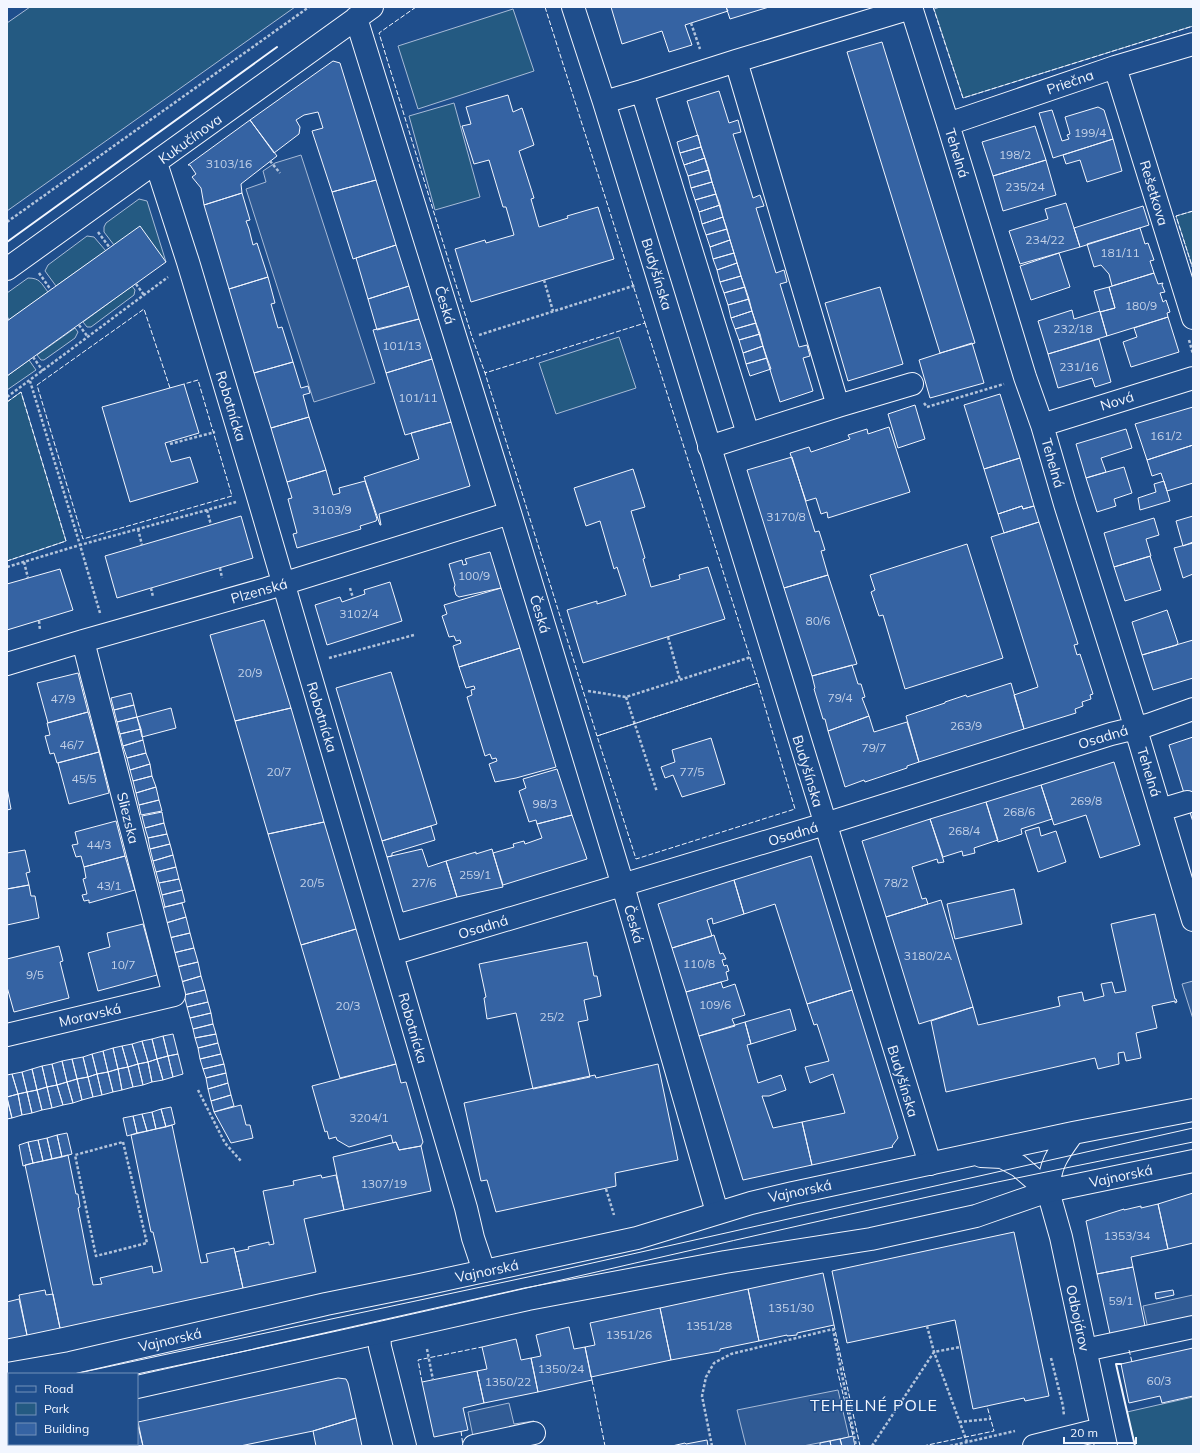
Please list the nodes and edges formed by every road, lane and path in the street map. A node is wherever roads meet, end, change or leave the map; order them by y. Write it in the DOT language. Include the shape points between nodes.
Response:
graph roads {
  1 [pos="309,7"];
  2 [pos="573,7"];
  3 [pos="911,8"];
  4 [pos="364,13"];
  5 [pos="857,15"];
  6 [pos="691,23"];
  7 [pos="1193,44"];
  8 [pos="701,50"];
  9 [pos="736,61"];
  10 [pos="1115,67"];
  11 [pos="642,91"];
  12 [pos="604,102"];
  13 [pos="948,124"];
  14 [pos="270,161"];
  15 [pos="156,163"];
  16 [pos="280,173"];
  17 [pos="7,222"];
  18 [pos="97,231"];
  19 [pos="110,248"];
  20 [pos="188,262"];
  21 [pos="35,268"];
  22 [pos="7,269"];
  23 [pos="544,280"];
  24 [pos="136,284"];
  25 [pos="636,285"];
  26 [pos="51,290"];
  27 [pos="144,295"];
  28 [pos="554,311"];
  29 [pos="1193,318"];
  30 [pos="79,324"];
  31 [pos="88,337"];
  32 [pos="472,337"];
  33 [pos="33,357"];
  34 [pos="43,371"];
  35 [pos="1026,377"];
  36 [pos="1193,378"];
  37 [pos="30,381"];
  38 [pos="912,384"];
  39 [pos="7,397"];
  40 [pos="838,406"];
  41 [pos="1042,425"];
  42 [pos="217,432"];
  43 [pos="748,434"];
  44 [pos="170,444"];
  45 [pos="709,447"];
  46 [pos="257,494"];
  47 [pos="207,510"];
  48 [pos="510,513"];
  49 [pos="211,525"];
  50 [pos="138,529"];
  51 [pos="80,545"];
  52 [pos="142,545"];
  53 [pos="24,562"];
  54 [pos="7,567"];
  55 [pos="28,578"];
  56 [pos="283,584"];
  57 [pos="106,635"];
  58 [pos="414,635"];
  59 [pos="668,637"];
  60 [pos="83,641"];
  61 [pos="753,656"];
  62 [pos="323,660"];
  63 [pos="7,664"];
  64 [pos="680,680"];
  65 [pos="583,690"];
  66 [pos="626,697"];
  67 [pos="1193,710"];
  68 [pos="1135,728"];
  69 [pos="657,792"];
  70 [pos="1187,802"];
  71 [pos="1160,810"];
  72 [pos="825,824"];
  73 [pos="623,886"];
  74 [pos="1190,897"];
  75 [pos="1193,920"];
  76 [pos="392,954"];
  77 [pos="174,995"];
  78 [pos="7,1035"];
  79 [pos="198,1090"];
  80 [pos="1193,1110"];
  81 [pos="1073,1133"];
  82 [pos="124,1142"];
  83 [pos="963,1156"];
  84 [pos="241,1161"];
  85 [pos="1193,1161"];
  86 [pos="930,1164"];
  87 [pos="606,1189"];
  88 [pos="1048,1191"];
  89 [pos="717,1212"];
  90 [pos="614,1215"];
  91 [pos="484,1271"];
  92 [pos="927,1326"];
  93 [pos="1193,1327"];
  94 [pos="379,1333"];
  95 [pos="960,1347"];
  96 [pos="427,1349"];
  97 [pos="1085,1350"];
  98 [pos="934,1352"];
  99 [pos="1050,1358"];
  100 [pos="13,1373"];
  101 [pos="433,1380"];
  102 [pos="138,1387"];
  103 [pos="990,1419"];
  104 [pos="1064,1421"];
  105 [pos="959,1422"];
  106 [pos="534,1432"];
  107 [pos="1027,1438"];
  108 [pos="1104,1438"];
  109 [pos="967,1442"];
  110 [pos="404,1446"];
  111 [pos="474,1446"];
  112 [pos="712,1446"];
  113 [pos="856,1446"];
  114 [pos="872,1446"];
  115 [pos="950,1446"];
  1 -- 17 [label="path"];
  2 -- 12 [label="street, Budyšínska"];
  3 -- 5 [label="street"];
  3 -- 13 [label="street, Tehelná"];
  4 -- 15 [label="street, Kukučínova"];
  4 -- 48 [label="street, Česká"];
  5 -- 9 [label="street"];
  6 -- 8 [label="path"];
  7 -- 10 [label="street, Priečna"];
  9 -- 11 [label="street"];
  9 -- 40 [label="street"];
  10 -- 13 [label="street, Priečna"];
  10 -- 29 [label="street, Rešetkova"];
  11 -- 12 [label="street"];
  11 -- 43 [label="street"];
  12 -- 45 [label="street, Budyšínska"];
  13 -- 35 [label="street, Tehelná"];
  14 -- 16 [label="path"];
  15 -- 20 [label="street, Robotnícka"];
  15 -- 22 [label="street, Kukučínova"];
  18 -- 19 [label="path"];
  20 -- 27 [label="path"];
  20 -- 46 [label="street, Robotnícka"];
  21 -- 26 [label="path"];
  23 -- 28 [label="path"];
  24 -- 27 [label="path"];
  25 -- 28 [label="path"];
  27 -- 31 [label="path"];
  28 -- 32 [label="path"];
  30 -- 31 [label="path"];
  31 -- 34 [label="path"];
  33 -- 34 [label="path"];
  34 -- 37 [label="path"];
  35 -- 38 [label="path" via="927,407"];
  35 -- 41 [label="street, Tehelná"];
  36 -- 41 [label="street, Nová"];
  37 -- 39 [label="path"];
  37 -- 51 [label="path"];
  38 -- 40 [label="street"];
  40 -- 43 [label="street"];
  41 -- 68 [label="street, Tehelná"];
  42 -- 44 [label="path"];
  43 -- 45 [label="street"];
  45 -- 72 [label="street, Budyšínska"];
  46 -- 47 [label="path"];
  46 -- 56 [label="street, Robotnícka"];
  47 -- 49 [label="path"];
  47 -- 50 [label="path"];
  48 -- 56 [label="street, Plzenská"];
  48 -- 73 [label="street, Česká"];
  50 -- 51 [label="path"];
  50 -- 52 [label="path"];
  51 -- 53 [label="path"];
  51 -- 57 [label="path"];
  53 -- 54 [label="path"];
  53 -- 55 [label="path"];
  56 -- 57 [label="street, Plzenská"];
  56 -- 76 [label="street, Robotnícka"];
  57 -- 60 [label="street, Plzenská"];
  58 -- 62 [label="path"];
  59 -- 64 [label="path"];
  60 -- 63 [label="street, Plzenská"];
  60 -- 77 [label="street, Sliezska"];
  61 -- 64 [label="path"];
  64 -- 66 [label="path"];
  65 -- 66 [label="path"];
  66 -- 69 [label="path"];
  67 -- 68 [label="street, Osadná"];
  68 -- 71 [label="street, Tehelná"];
  68 -- 72 [label="street, Osadná"];
  70 -- 71 [label="street"];
  71 -- 74 [label="street, Tehelná"];
  72 -- 73 [label="street, Osadná"];
  72 -- 86 [label="street, Budyšínska"];
  73 -- 76 [label="street, Osadná"];
  73 -- 89 [label="street, Česká"];
  74 -- 75 [label="street, Tehelná"];
  76 -- 91 [label="street, Robotnícka"];
  77 -- 78 [label="street, Moravská"];
  79 -- 84 [label="path" via="226,1143"];
  80 -- 81 [label="street, Vajnorská"];
  81 -- 83 [label="street, Vajnorská"];
  81 -- 88 [label="street" via="1055,1159 1050,1171"];
  82 -- 82 [label="path" via="147,1243 96,1256 75,1155"];
  83 -- 86 [label="street, Vajnorská"];
  83 -- 88 [label="street, Vajnorská" via="1002,1157 1019,1166"];
  85 -- 88 [label="street, Vajnorská"];
  86 -- 89 [label="street, Vajnorská" via="750,1202"];
  87 -- 90 [label="path"];
  88 -- 94 [label="street, Vajnorská" via="976,1216 871,1239 726,1262 528,1299"];
  88 -- 97 [label="street, Odbojárov" via="1061,1237"];
  89 -- 91 [label="street, Vajnorská" via="637,1238"];
  91 -- 100 [label="street, Vajnorská" via="326,1304 70,1363"];
  92 -- 98 [label="path"];
  93 -- 97 [label="street"];
  94 -- 102 [label="street, Vajnorská"];
  94 -- 110 [label="street" via="380,1347"];
  95 -- 98 [label="path"];
  96 -- 101 [label="path"];
  97 -- 108 [label="street, Odbojárov"];
  98 -- 105 [label="path"];
  98 -- 114 [label="path"];
  99 -- 104 [label="path" via="1063,1406"];
  103 -- 105 [label="path"];
  105 -- 109 [label="path"];
  106 -- 111 [label="street"];
  107 -- 108 [label="street"];
  107 -- 109 [label="path"];
  109 -- 115 [label="path"];
  112 -- 113 [label="path" via="702,1396 706,1377 714,1362 731,1354 833,1329"];
}
